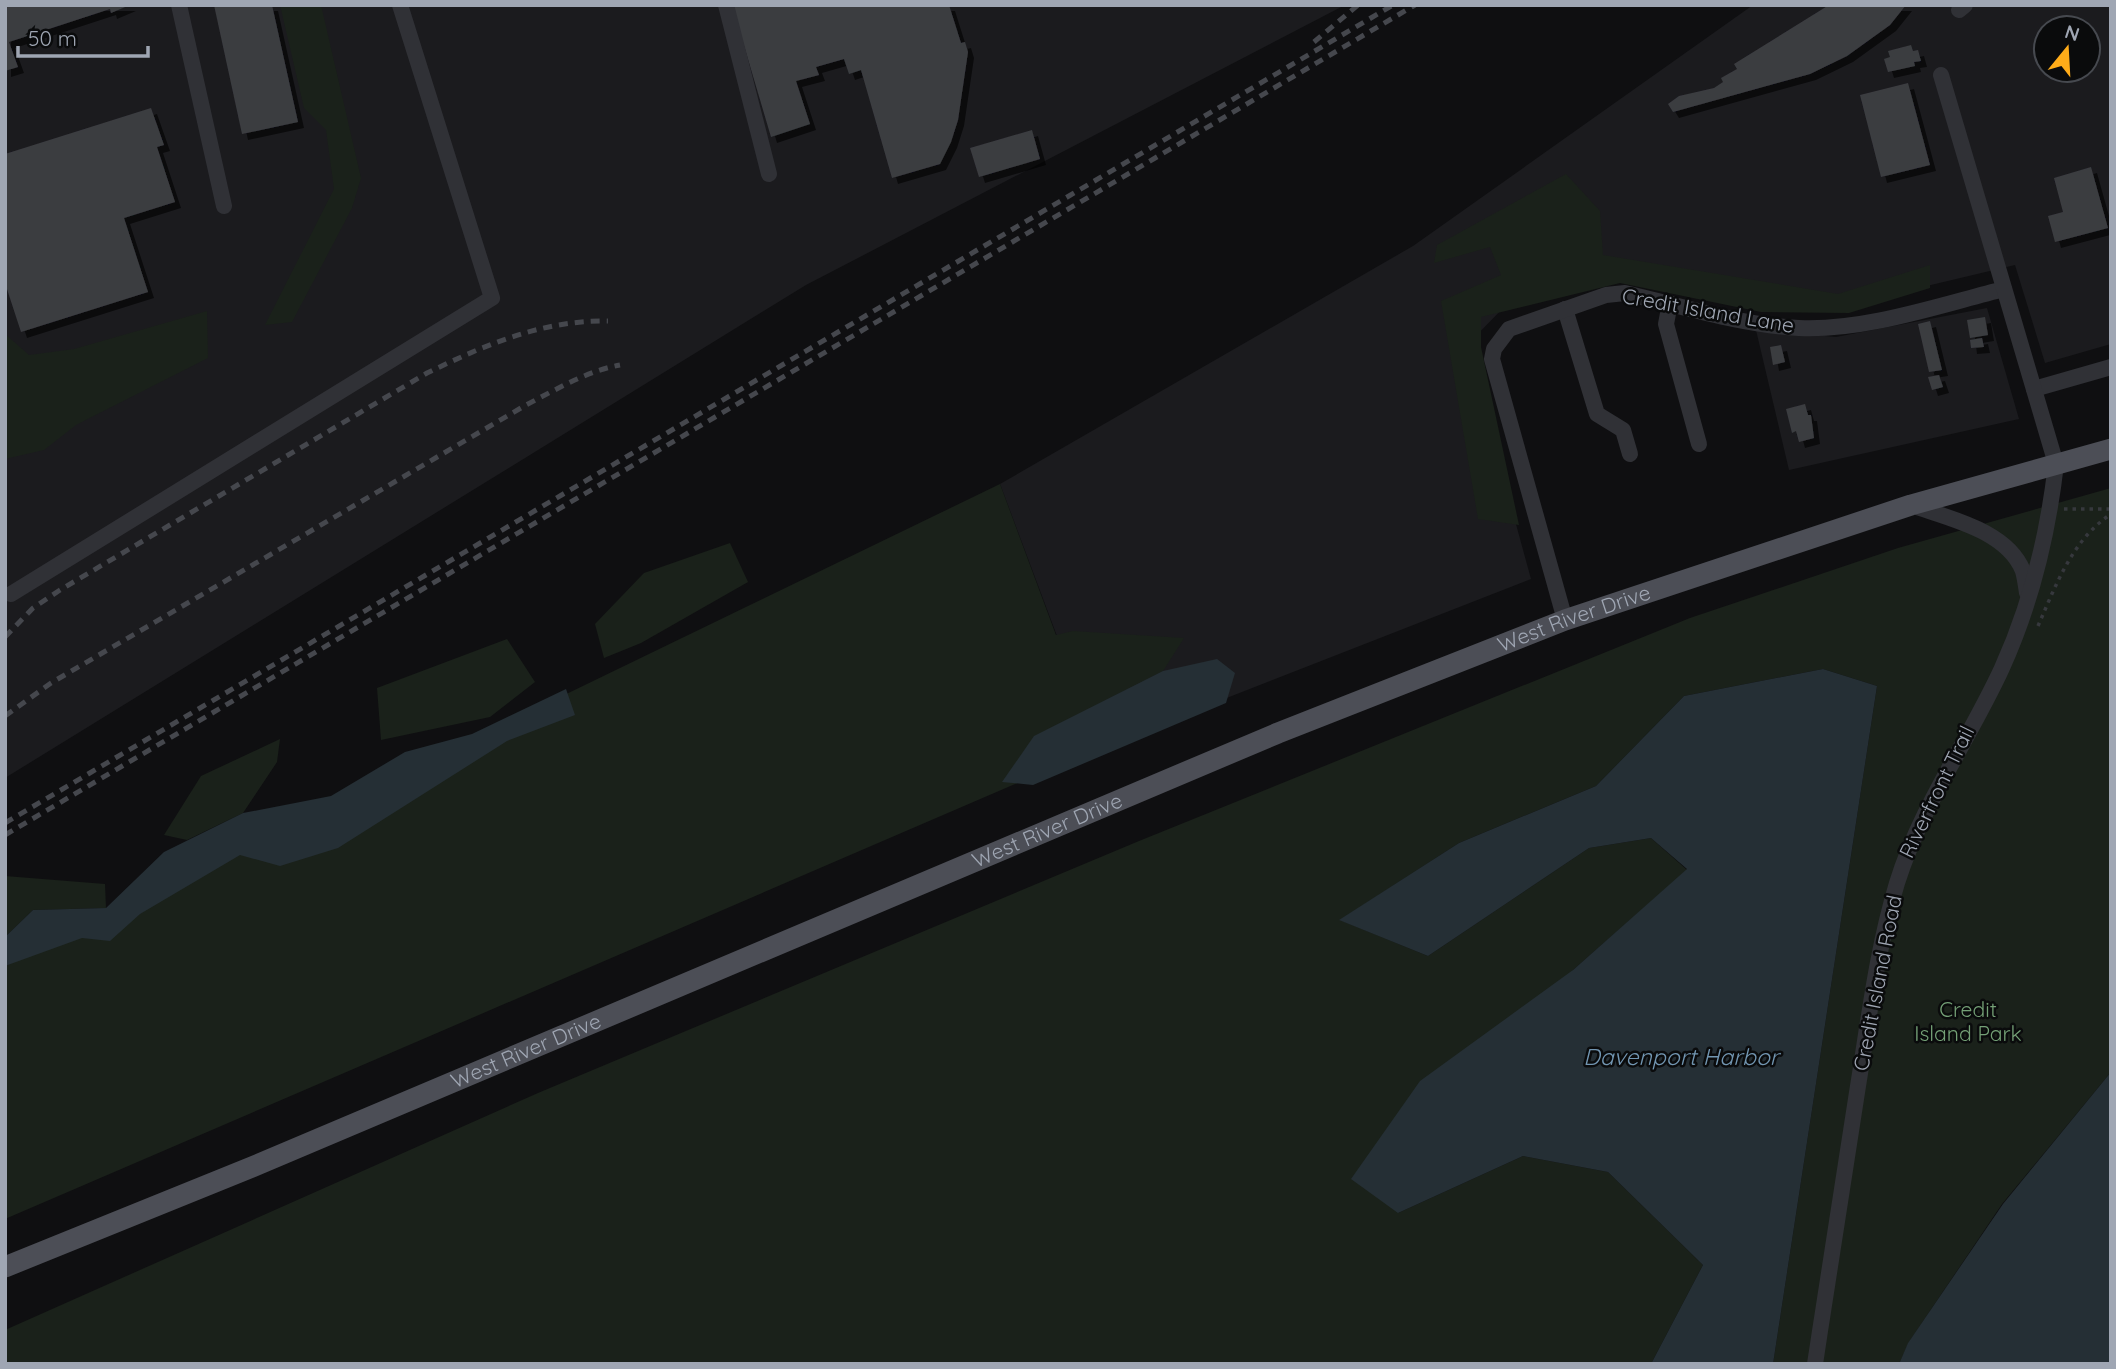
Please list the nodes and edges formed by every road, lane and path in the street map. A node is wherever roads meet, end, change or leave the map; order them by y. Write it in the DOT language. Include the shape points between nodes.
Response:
graph roads {
  1 [pos="178,5"];
  2 [pos="400,5"];
  3 [pos="726,5"];
  4 [pos="1941,75"];
  5 [pos="769,174"];
  6 [pos="224,206"];
  7 [pos="2004,289"];
  8 [pos="1670,303"];
  9 [pos="1565,309"];
  10 [pos="2111,367"];
  11 [pos="2034,389"];
  12 [pos="1699,444"];
  13 [pos="2111,449"];
  14 [pos="1630,454"];
  15 [pos="2056,464"];
  16 [pos="1911,505"];
  17 [pos="2050,509"];
  18 [pos="2111,512"];
  19 [pos="11,594"];
  20 [pos="2028,599"];
  21 [pos="1565,620"];
  22 [pos="2038,627"];
  23 [pos="5,1267"];
  24 [pos="1815,1364"];
  1 -- 6 [label="street"];
  2 -- 19 [label="street" via="492,298"];
  3 -- 5 [label="street"];
  4 -- 7 [label="street"];
  7 -- 8 [label="street, Credit Island Lane" via="1864,323 1801,328 1761,324"];
  7 -- 11 [label="street"];
  8 -- 9 [label="street, Credit Island Lane" via="1625,293"];
  8 -- 12 [label="street" via="1666,324"];
  9 -- 14 [label="street" via="1597,414 1623,430"];
  9 -- 21 [label="street, Credit Island Lane" via="1509,329 1492,359"];
  10 -- 11 [label="street"];
  11 -- 15 [label="street"];
  13 -- 15 [label="main road, West River Drive"];
  15 -- 16 [label="main road, West River Drive"];
  15 -- 17 [label="street, Credit Island Road"];
  16 -- 20 [label="street" via="1984,531 2005,547 2022,570"];
  16 -- 21 [label="main road, West River Drive"];
  17 -- 18 [label="path"];
  17 -- 20 [label="street, Credit Island Road"];
  18 -- 22 [label="path" via="2082,540 2062,570"];
  20 -- 24 [label="street, Credit Island Road" via="2001,669 1947,770 1898,881 1873,992"];
  21 -- 23 [label="main road, West River Drive" via="1278,733"];
}
